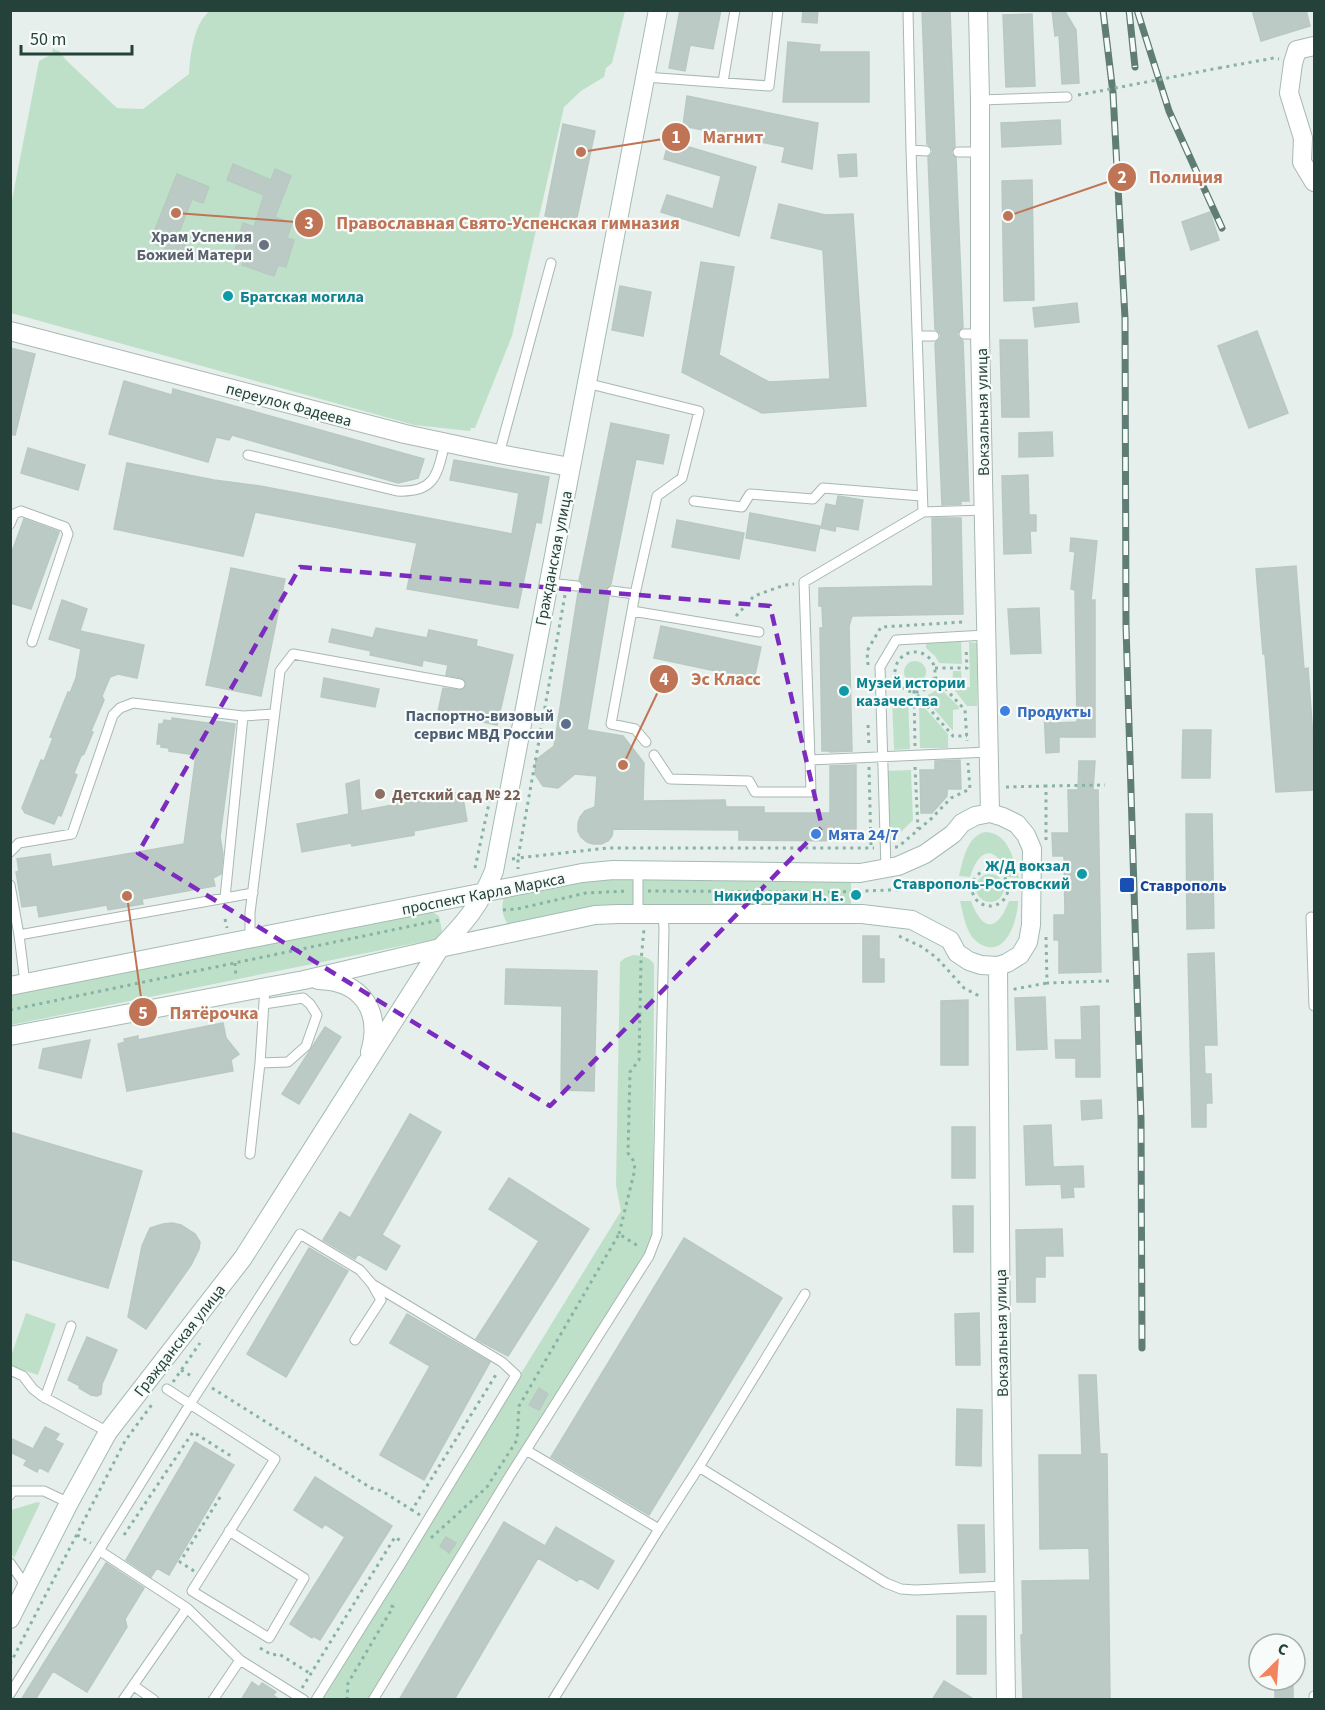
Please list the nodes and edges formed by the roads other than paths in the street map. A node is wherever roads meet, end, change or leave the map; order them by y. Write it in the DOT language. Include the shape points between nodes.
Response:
graph roads {
  1 [pos="658,10"];
  2 [pos="735,10"];
  3 [pos="778,10"];
  4 [pos="908,10"];
  5 [pos="978,10"];
  6 [pos="1314,46"];
  7 [pos="645,77"];
  8 [pos="723,82"];
  9 [pos="1067,97"];
  10 [pos="980,100"];
  11 [pos="911,150"];
  12 [pos="926,151"];
  13 [pos="958,152"];
  14 [pos="980,152"];
  15 [pos="1314,182"];
  16 [pos="551,263"];
  17 [pos="10,331"];
  18 [pos="917,336"];
  19 [pos="934,336"];
  20 [pos="586,383"];
  21 [pos="445,443"];
  22 [pos="248,454"];
  23 [pos="499,454"];
  24 [pos="570,467"];
  25 [pos="921,496"];
  26 [pos="694,501"];
  27 [pos="984,510"];
  28 [pos="923,512"];
  29 [pos="10,524"];
  30 [pos="548,583"];
  31 [pos="577,585"];
  32 [pos="612,591"];
  33 [pos="635,594"];
  34 [pos="632,611"];
  35 [pos="759,632"];
  36 [pos="986,635"];
  37 [pos="32,642"];
  38 [pos="460,684"];
  39 [pos="274,714"];
  40 [pos="243,716"];
  41 [pos="646,742"];
  42 [pos="989,752"];
  43 [pos="654,755"];
  44 [pos="882,758"];
  45 [pos="810,760"];
  46 [pos="990,813"];
  47 [pos="10,852"];
  48 [pos="886,869"];
  49 [pos="638,870"];
  50 [pos="10,885"];
  51 [pos="253,893"];
  52 [pos="484,893"];
  53 [pos="225,898"];
  54 [pos="663,914"];
  55 [pos="1311,917"];
  56 [pos="637,922"];
  57 [pos="19,935"];
  58 [pos="250,939"];
  59 [pos="440,948"];
  60 [pos="998,966"];
  61 [pos="304,980"];
  62 [pos="18,985"];
  63 [pos="264,995"];
  64 [pos="1314,1006"];
  65 [pos="10,1036"];
  66 [pos="260,1063"];
  67 [pos="363,1070"];
  68 [pos="250,1154"];
  69 [pos="372,1284"];
  70 [pos="804,1294"];
  71 [pos="70,1326"];
  72 [pos="356,1340"];
  73 [pos="10,1370"];
  74 [pos="168,1389"];
  75 [pos="45,1398"];
  76 [pos="190,1404"];
  77 [pos="108,1432"];
  78 [pos="526,1450"];
  79 [pos="699,1467"];
  80 [pos="11,1492"];
  81 [pos="69,1503"];
  82 [pos="659,1529"];
  83 [pos="229,1531"];
  84 [pos="100,1551"];
  85 [pos="10,1563"];
  86 [pos="1005,1586"];
  87 [pos="27,1587"];
  88 [pos="13,1608"];
  89 [pos="187,1608"];
  90 [pos="240,1660"];
  91 [pos="134,1686"];
  92 [pos="10,1694"];
  93 [pos="301,1698"];
  94 [pos="123,1700"];
  95 [pos="154,1700"];
  96 [pos="213,1700"];
  97 [pos="316,1700"];
  98 [pos="373,1700"];
  99 [pos="553,1700"];
  100 [pos="1006,1700"];
  1 -- 7 [label="main road, Гражданская улица"];
  2 -- 8 [label="lane"];
  3 -- 8 [label="lane" via="769,86"];
  4 -- 11 [label="lane"];
  5 -- 10 [label="main road, Вокзальная улица"];
  6 -- 15 [label="main road" via="1297,50 1289,93 1303,138 1302,162"];
  7 -- 8 [label="lane"];
  7 -- 20 [label="main road, Гражданская улица"];
  9 -- 10 [label="lane"];
  10 -- 14 [label="main road, Вокзальная улица"];
  11 -- 12 [label="lane"];
  11 -- 18 [label="lane"];
  13 -- 14 [label="lane"];
  14 -- 27 [label="main road, Вокзальная улица" via="972,334"];
  16 -- 23 [label="lane"];
  17 -- 21 [label="main road, переулок Фадеева"];
  18 -- 19 [label="lane"];
  18 -- 25 [label="lane"];
  20 -- 24 [label="main road, Гражданская улица"];
  20 -- 33 [label="lane" via="699,411 682,478 657,496"];
  21 -- 22 [label="lane" via="436,475 426,487 413,492 397,492"];
  21 -- 23 [label="main road, переулок Фадеева"];
  23 -- 24 [label="main road, переулок Фадеева"];
  24 -- 30 [label="main road, Гражданская улица"];
  25 -- 26 [label="lane" via="823,488 813,499 750,494 742,507"];
  25 -- 28 [label="lane"];
  27 -- 28 [label="lane"];
  27 -- 36 [label="main road, Вокзальная улица"];
  28 -- 45 [label="lane" via="804,582"];
  29 -- 37 [label="lane" via="14,514 21,511 65,527 68,534"];
  30 -- 31 [label="lane"];
  30 -- 52 [label="main road, Гражданская улица" via="495,863"];
  32 -- 33 [label="lane"];
  33 -- 34 [label="lane"];
  34 -- 35 [label="lane"];
  34 -- 41 [label="lane" via="611,724 635,729"];
  36 -- 42 [label="main road, Вокзальная улица"];
  36 -- 44 [label="lane" via="896,640 880,667"];
  38 -- 39 [label="lane" via="293,654 280,671"];
  39 -- 40 [label="lane"];
  39 -- 51 [label="lane"];
  40 -- 47 [label="lane" via="133,703 120,708 113,715 72,834 20,843"];
  40 -- 53 [label="lane"];
  42 -- 44 [label="lane"];
  42 -- 46 [label="main road, Вокзальная улица"];
  43 -- 45 [label="lane" via="670,779 749,782 755,792 811,792"];
  44 -- 45 [label="lane"];
  44 -- 48 [label="lane"];
  46 -- 48 [label="main road, проспект Карла Маркса" via="962,823 925,854"];
  46 -- 60 [label="main road" via="1017,824 1032,849 1028,942 1020,955"];
  48 -- 49 [label="main road, проспект Карла Маркса" via="860,873"];
  49 -- 52 [label="main road, проспект Карла Маркса" via="582,873"];
  49 -- 56 [label="lane"];
  50 -- 57 [label="lane"];
  51 -- 53 [label="lane"];
  51 -- 58 [label="lane"];
  52 -- 58 [label="main road, проспект Карла Маркса"];
  52 -- 59 [label="main road, Гражданская улица" via="463,925"];
  53 -- 57 [label="lane"];
  54 -- 56 [label="main road"];
  54 -- 60 [label="main road" via="862,914 912,920 950,940 957,953 969,961"];
  54 -- 78 [label="lane" via="657,1235 649,1256"];
  55 -- 64 [label="lane"];
  56 -- 59 [label="main road" via="596,915"];
  57 -- 62 [label="lane"];
  58 -- 62 [label="main road, проспект Карла Маркса"];
  59 -- 61 [label="main road"];
  59 -- 67 [label="main road, Гражданская улица"];
  60 -- 86 [label="main road, Вокзальная улица"];
  61 -- 63 [label="main road"];
  61 -- 67 [label="main road, Гражданская улица" via="341,983 355,989 365,1001 374,1036"];
  63 -- 65 [label="main road" via="237,993"];
  63 -- 66 [label="lane"];
  63 -- 66 [label="lane" via="303,998 317,1016 306,1046 288,1062"];
  66 -- 68 [label="lane"];
  67 -- 77 [label="main road, Гражданская улица" via="243,1258"];
  69 -- 72 [label="lane" via="381,1300"];
  69 -- 76 [label="lane" via="360,1270 300,1234"];
  69 -- 97 [label="lane" via="516,1374"];
  70 -- 79 [label="lane"];
  71 -- 75 [label="lane"];
  73 -- 75 [label="lane" via="23,1376"];
  74 -- 76 [label="lane"];
  75 -- 77 [label="lane"];
  76 -- 83 [label="lane" via="275,1459"];
  76 -- 84 [label="lane"];
  77 -- 81 [label="main road, Гражданская улица"];
  78 -- 82 [label="lane"];
  78 -- 98 [label="lane"];
  79 -- 82 [label="lane"];
  79 -- 86 [label="lane" via="900,1589"];
  80 -- 81 [label="lane" via="44,1491"];
  81 -- 87 [label="main road, Гражданская улица"];
  82 -- 99 [label="lane"];
  83 -- 83 [label="lane" via="192,1591 268,1638 304,1578"];
  84 -- 89 [label="lane"];
  84 -- 92 [label="lane"];
  85 -- 87 [label="lane"];
  86 -- 100 [label="main road, Вокзальная улица"];
  87 -- 88 [label="main road, Гражданская улица"];
  89 -- 90 [label="lane"];
  89 -- 91 [label="lane"];
  90 -- 93 [label="lane"];
  90 -- 96 [label="lane"];
  91 -- 94 [label="lane"];
  91 -- 95 [label="lane"];
}
